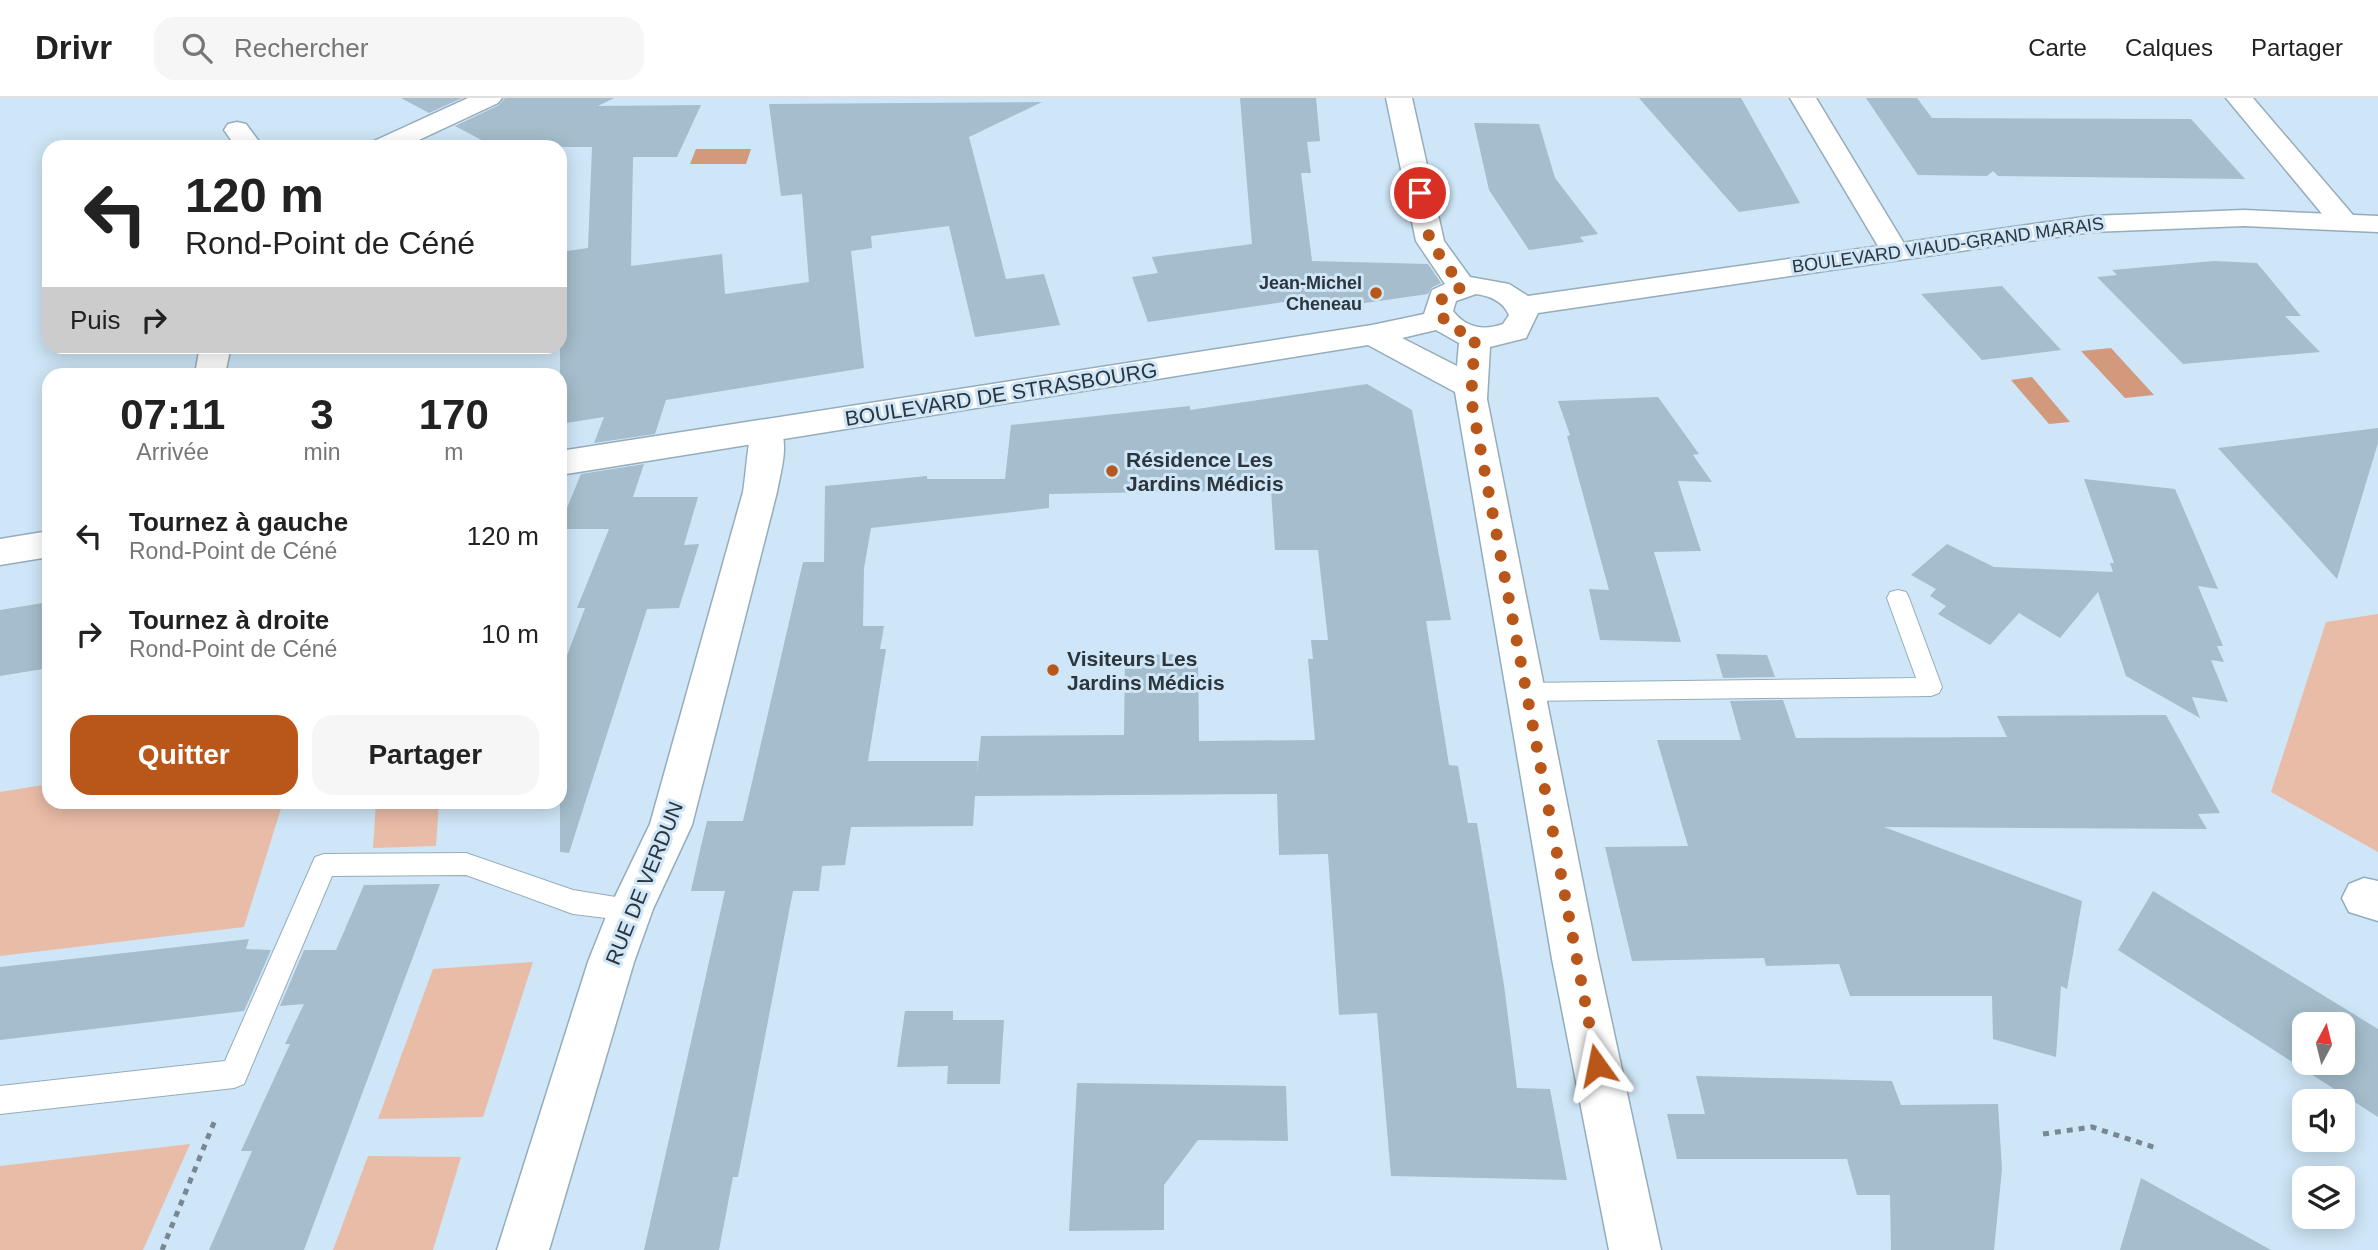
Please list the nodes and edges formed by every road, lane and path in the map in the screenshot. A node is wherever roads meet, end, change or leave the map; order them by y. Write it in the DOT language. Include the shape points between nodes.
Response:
graph roads {
  1 [pos="489,98"];
  2 [pos="1399,98"];
  3 [pos="1802,98"];
  4 [pos="2239,98"];
  5 [pos="398,140"];
  6 [pos="2343,221"];
  7 [pos="2378,224"];
  8 [pos="1894,250"];
  9 [pos="1462,287"];
  10 [pos="1521,306"];
  11 [pos="1459,328"];
  12 [pos="1372,335"];
  13 [pos="1472,387"];
  14 [pos="766,431"];
  15 [pos="567,462"];
  16 [pos="42,545"];
  17 [pos="0,552"];
  18 [pos="1898,597"];
  19 [pos="1525,692"];
  20 [pos="631,908"];
  21 [pos="234,1074"];
  22 [pos="0,1101"];
  23 [pos="2043,1134"];
  24 [pos="2156,1148"];
  25 [pos="162,1250"];
  26 [pos="523,1250"];
  27 [pos="1635,1250"];
  1 -- 5 [label="street"];
  2 -- 9 [label="street" via="1430,241"];
  3 -- 8 [label="street"];
  4 -- 6 [label="street"];
  6 -- 7 [label="street, BOULEVARD VIAUD-GRAND MARAIS"];
  6 -- 8 [label="street, BOULEVARD VIAUD-GRAND MARAIS" via="2163,219 2026,231"];
  8 -- 10 [label="street, BOULEVARD VIAUD-GRAND MARAIS"];
  9 -- 10 [label="street" via="1490,287"];
  9 -- 11 [label="street" via="1438,303"];
  10 -- 11 [label="street, BOULEVARD DE STRASBOURG" via="1524,314 1515,331 1490,338"];
  11 -- 12 [label="street, BOULEVARD DE STRASBOURG"];
  11 -- 13 [label="street"];
  12 -- 13 [label="street"];
  12 -- 14 [label="street, BOULEVARD DE STRASBOURG"];
  13 -- 19 [label="street"];
  14 -- 15 [label="street, BOULEVARD DE STRASBOURG"];
  14 -- 20 [label="street, RUE DE VERDUN" via="760,492 671,825"];
  16 -- 17 [label="street"];
  18 -- 19 [label="lane" via="1931,687"];
  19 -- 27 [label="street"];
  20 -- 21 [label="lane" via="573,902 466,864 324,865"];
  20 -- 26 [label="street, RUE DE VERDUN"];
  21 -- 22 [label="lane"];
  21 -- 25 [label="path"];
  23 -- 24 [label="path" via="2092,1128"];
}
